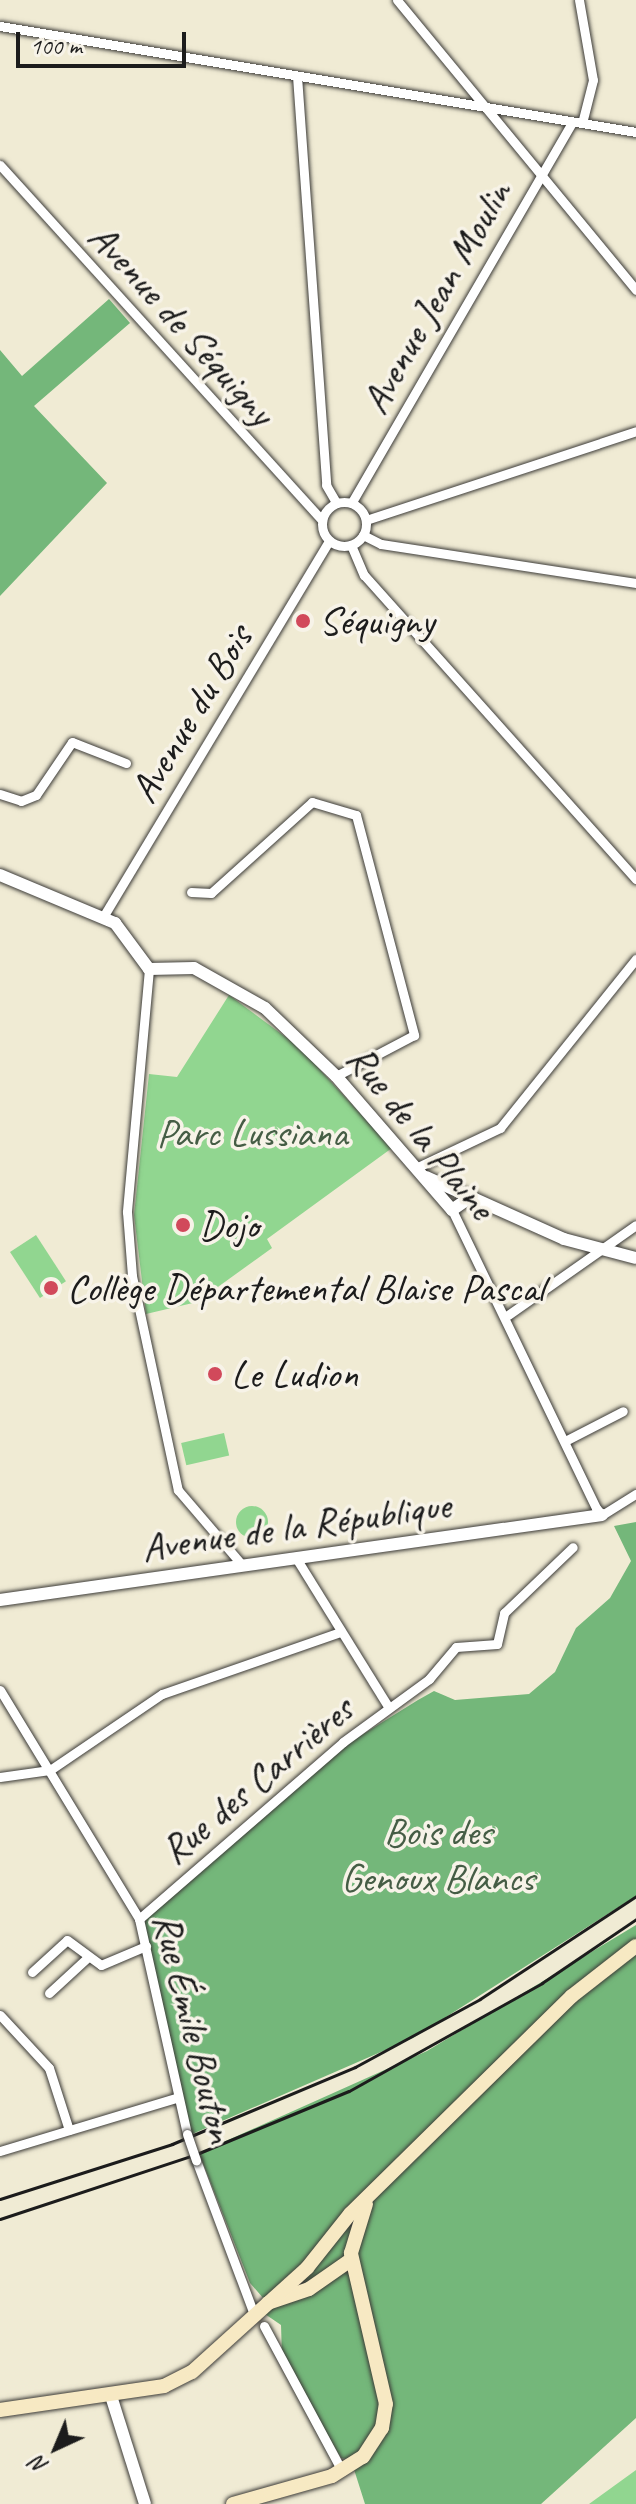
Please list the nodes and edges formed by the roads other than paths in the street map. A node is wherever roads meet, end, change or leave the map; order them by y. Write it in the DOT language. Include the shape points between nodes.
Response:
graph roads {
  1 [pos="397,0"];
  2 [pos="579,0"];
  3 [pos="0,26"];
  4 [pos="297,76"];
  5 [pos="484,107"];
  6 [pos="577,122"];
  7 [pos="636,132"];
  8 [pos="0,165"];
  9 [pos="541,175"];
  10 [pos="636,290"];
  11 [pos="636,431"];
  12 [pos="336,502"];
  13 [pos="352,502"];
  14 [pos="322,520"];
  15 [pos="366,520"];
  16 [pos="363,535"];
  17 [pos="329,541"];
  18 [pos="351,545"];
  19 [pos="636,583"];
  20 [pos="126,763"];
  21 [pos="0,794"];
  22 [pos="0,875"];
  23 [pos="636,879"];
  24 [pos="191,892"];
  25 [pos="103,917"];
  26 [pos="636,959"];
  27 [pos="149,969"];
  28 [pos="336,1076"];
  29 [pos="422,1172"];
  30 [pos="472,1196"];
  31 [pos="452,1210"];
  32 [pos="636,1225"];
  33 [pos="598,1252"];
  34 [pos="636,1258"];
  35 [pos="508,1315"];
  36 [pos="623,1411"];
  37 [pos="565,1441"];
  38 [pos="636,1494"];
  39 [pos="602,1515"];
  40 [pos="573,1547"];
  41 [pos="296,1558"];
  42 [pos="242,1565"];
  43 [pos="0,1600"];
  44 [pos="340,1632"];
  45 [pos="0,1690"];
  46 [pos="389,1708"];
  47 [pos="50,1770"];
  48 [pos="0,1777"];
  49 [pos="139,1919"];
  50 [pos="146,1946"];
  51 [pos="636,1946"];
  52 [pos="87,1958"];
  53 [pos="32,1972"];
  54 [pos="49,1993"];
  55 [pos="0,2015"];
  56 [pos="176,2098"];
  57 [pos="69,2130"];
  58 [pos="0,2151"];
  59 [pos="375,2190"];
  60 [pos="325,2247"];
  61 [pos="351,2256"];
  62 [pos="256,2309"];
  63 [pos="264,2326"];
  64 [pos="111,2396"];
  65 [pos="0,2410"];
  66 [pos="342,2471"];
  67 [pos="145,2504"];
  68 [pos="233,2504"];
  1 -- 5 [label="street"];
  2 -- 6 [label="street, Avenue Jean Moulin" via="593,80"];
  3 -- 4 [label="street"];
  4 -- 5 [label="street"];
  4 -- 12 [label="street" via="326,485"];
  5 -- 6 [label="street"];
  5 -- 9 [label="street"];
  6 -- 7 [label="street"];
  6 -- 9 [label="street, Avenue Jean Moulin"];
  8 -- 14 [label="street, Avenue de Séquigny"];
  9 -- 10 [label="street"];
  9 -- 13 [label="street, Avenue Jean Moulin"];
  11 -- 15 [label="street"];
  12 -- 13 [label="street"];
  12 -- 14 [label="street"];
  13 -- 15 [label="street"];
  14 -- 17 [label="street"];
  15 -- 16 [label="street"];
  16 -- 18 [label="street"];
  16 -- 19 [label="street" via="381,544"];
  17 -- 18 [label="street"];
  17 -- 25 [label="street, Avenue du Bois"];
  18 -- 23 [label="street" via="364,575"];
  20 -- 21 [label="street" via="72,742 36,795 21,801"];
  22 -- 25 [label="street"];
  24 -- 28 [label="street" via="211,893 312,802 356,815 414,1035"];
  25 -- 27 [label="street" via="134,939"];
  26 -- 29 [label="street" via="500,1128"];
  27 -- 28 [label="street, Rue de la Plaine" via="184,964 254,1001"];
  27 -- 42 [label="street" via="127,1212 132,1276 178,1490"];
  28 -- 29 [label="street, Rue de la Plaine"];
  29 -- 30 [label="street"];
  29 -- 31 [label="street, Rue de la Plaine"];
  30 -- 31 [label="street"];
  30 -- 33 [label="street"];
  31 -- 35 [label="street, Rue de la Plaine"];
  32 -- 33 [label="street"];
  33 -- 34 [label="street"];
  33 -- 35 [label="street"];
  35 -- 37 [label="street, Rue de la Plaine"];
  36 -- 37 [label="street"];
  37 -- 39 [label="street, Rue de la Plaine"];
  38 -- 39 [label="street"];
  39 -- 41 [label="street, Avenue de la République"];
  40 -- 46 [label="street" via="500,1618 497,1644 456,1647"];
  41 -- 42 [label="street, Avenue de la République"];
  41 -- 44 [label="street, Rue des Carrières"];
  42 -- 43 [label="street, Avenue de la République"];
  44 -- 46 [label="street, Rue des Carrières"];
  44 -- 47 [label="street" via="162,1694"];
  45 -- 47 [label="street, Rue Émile Bouton"];
  46 -- 49 [label="street, Rue des Carrières"];
  47 -- 48 [label="street"];
  47 -- 49 [label="street, Rue Émile Bouton"];
  49 -- 50 [label="street, Rue Émile Bouton"];
  50 -- 52 [label="street" via="109,1964"];
  50 -- 56 [label="street, Rue Émile Bouton"];
  51 -- 59 [label="main road" via="572,1996"];
  52 -- 53 [label="street" via="67,1940"];
  52 -- 54 [label="street"];
  55 -- 57 [label="street" via="49,2068"];
  56 -- 57 [label="street"];
  56 -- 62 [label="street, Rue Émile Bouton, bridge"];
  57 -- 58 [label="street"];
  59 -- 60 [label="main road"];
  59 -- 61 [label="main road"];
  60 -- 61 [label="main road"];
  60 -- 62 [label="main road"];
  61 -- 62 [label="main road" via="309,2289"];
  61 -- 66 [label="main road" via="385,2416 371,2448"];
  62 -- 64 [label="main road" via="180,2380"];
  63 -- 66 [label="street"];
  64 -- 65 [label="main road"];
  64 -- 67 [label="street"];
  66 -- 68 [label="main road"];
}
